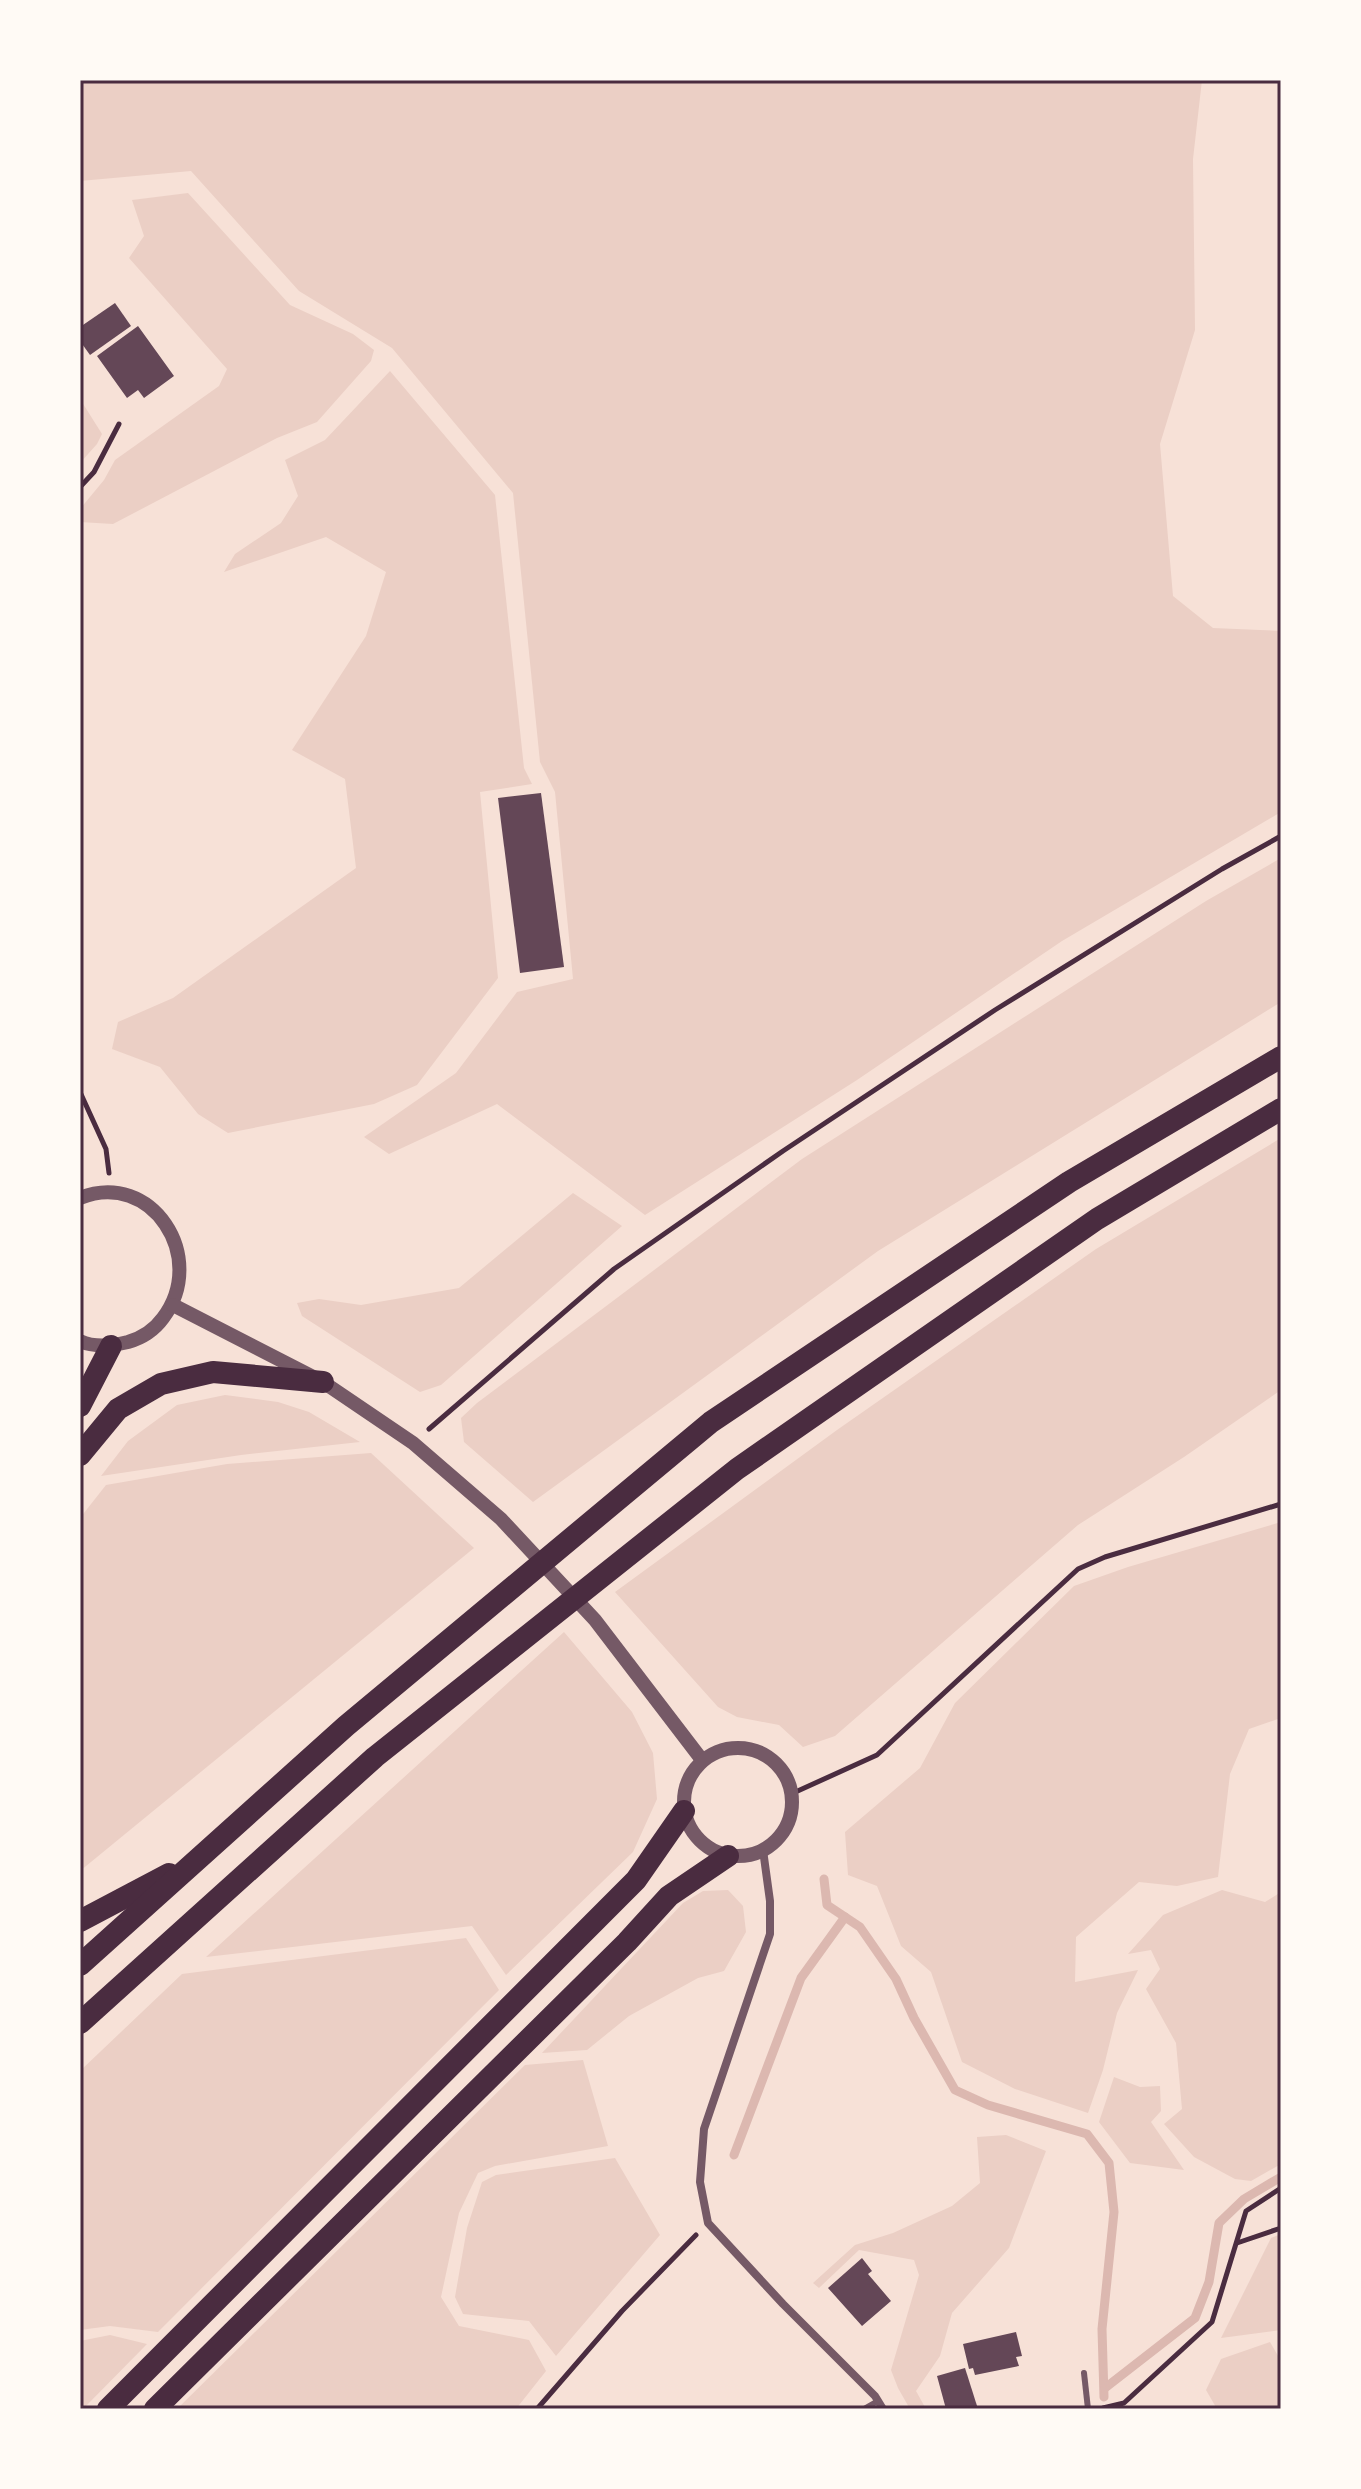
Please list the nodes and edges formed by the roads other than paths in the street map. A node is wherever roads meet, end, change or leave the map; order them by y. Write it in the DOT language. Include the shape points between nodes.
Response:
graph roads {
  1 [pos="1281,1057"];
  2 [pos="1281,1109"];
  3 [pos="80,1198"];
  4 [pos="173,1305"];
  5 [pos="80,1341"];
  6 [pos="111,1346"];
  7 [pos="323,1382"];
  8 [pos="80,1406"];
  9 [pos="80,1455"];
  10 [pos="702,1760"];
  11 [pos="684,1811"];
  12 [pos="763,1850"];
  13 [pos="728,1856"];
  14 [pos="198,1859"];
  15 [pos="80,1921"];
  16 [pos="162,1949"];
  17 [pos="80,1965"];
  18 [pos="80,2023"];
  19 [pos="80,2033"];
  20 [pos="1084,2373"];
  21 [pos="880,2405"];
  22 [pos="108,2409"];
  23 [pos="155,2409"];
  24 [pos="864,2409"];
  25 [pos="1088,2409"];
  1 -- 14 [label="highway" via="1069,1182 711,1422 346,1726"];
  2 -- 16 [label="highway" via="1097,1219 737,1469 375,1757"];
  3 -- 4 [label="street" via="112,1194 136,1200 157,1214 180,1257"];
  4 -- 6 [label="street" via="157,1326 136,1340"];
  4 -- 7 [label="street"];
  5 -- 6 [label="street"];
  6 -- 8 [label="highway"];
  7 -- 9 [label="highway" via="213,1372 161,1384 118,1409"];
  7 -- 10 [label="street" via="413,1443 501,1519 595,1620"];
  10 -- 11 [label="street" via="690,1775"];
  10 -- 12 [label="street" via="717,1751 751,1749 780,1768 789,1784 791,1818 783,1834"];
  11 -- 13 [label="street" via="702,1844"];
  11 -- 22 [label="highway" via="636,1880"];
  12 -- 13 [label="street"];
  12 -- 21 [label="street" via="770,1934 704,2129 700,2182 708,2223"];
  13 -- 23 [label="highway" via="669,1896"];
  14 -- 15 [label="highway"];
  14 -- 17 [label="highway"];
  16 -- 18 [label="highway"];
  16 -- 19 [label="highway"];
  20 -- 25 [label="lane"];
  21 -- 24 [label="lane"];
}
